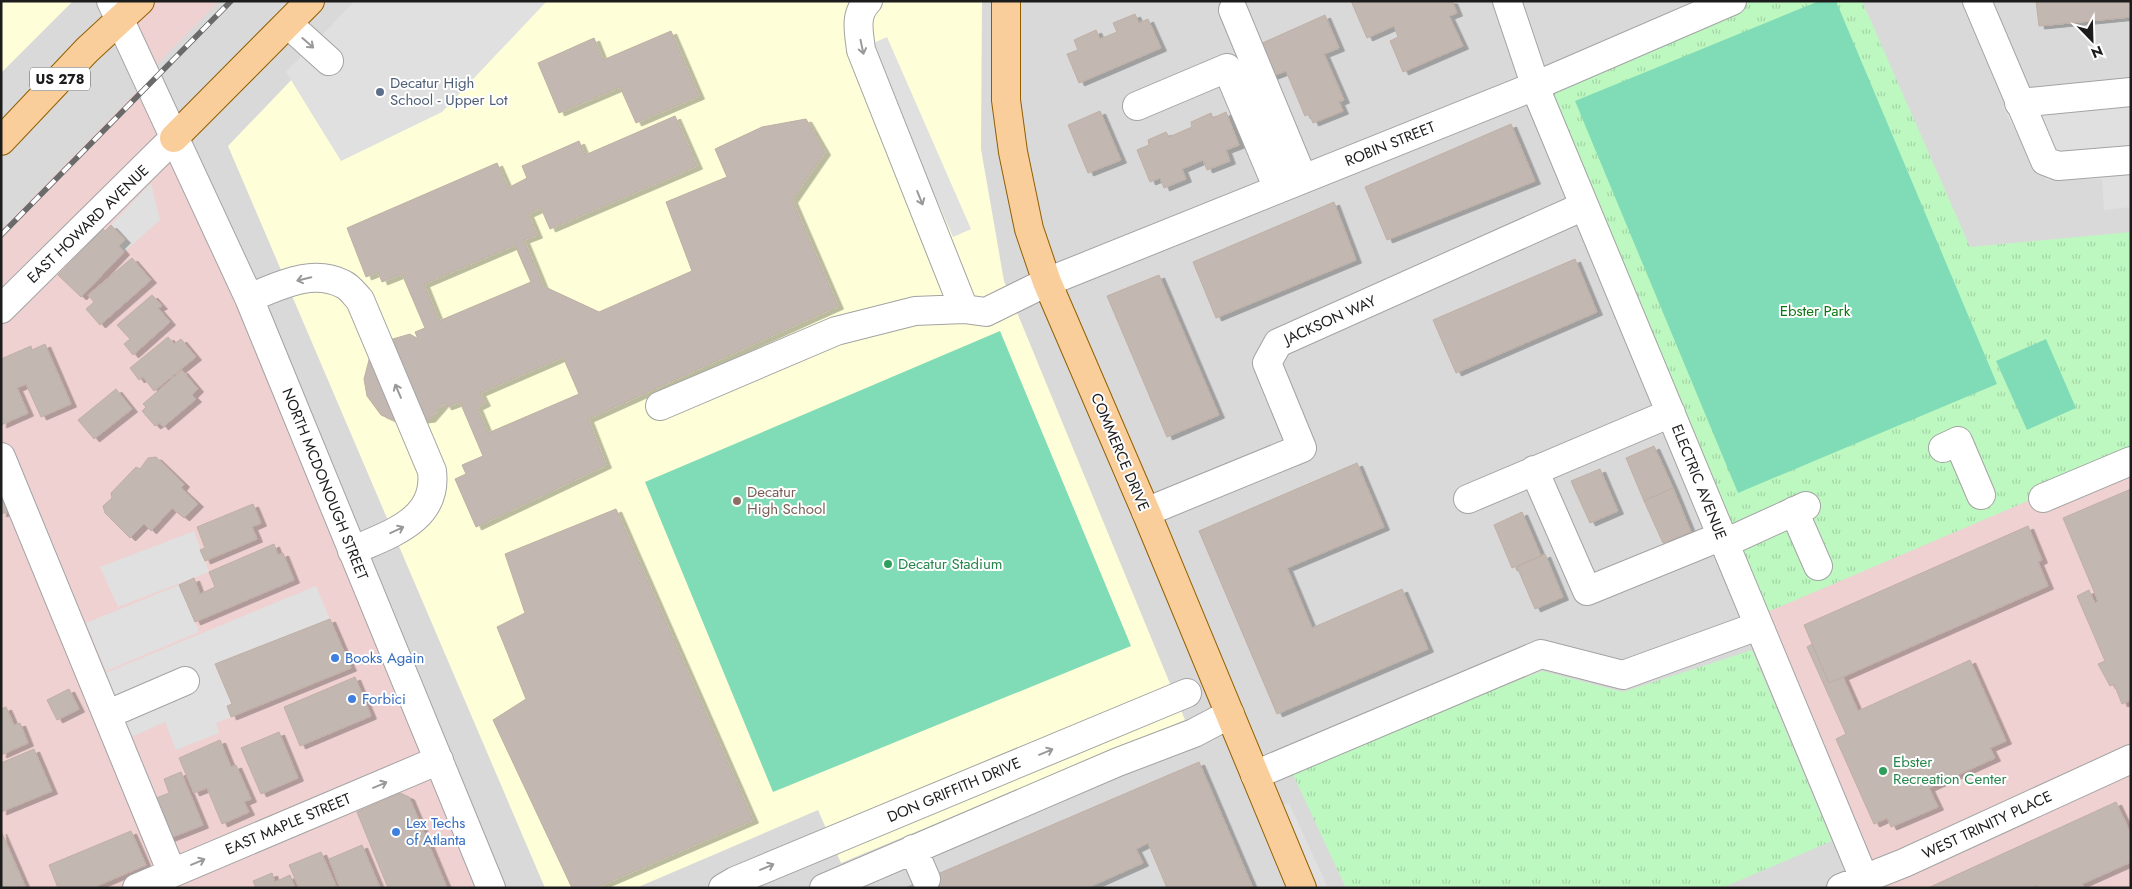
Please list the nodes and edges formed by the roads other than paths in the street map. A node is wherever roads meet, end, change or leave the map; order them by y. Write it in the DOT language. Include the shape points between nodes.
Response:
graph roads {
  1 [pos="310,1"];
  2 [pos="868,1"];
  3 [pos="1006,1"];
  4 [pos="1507,1"];
  5 [pos="1732,1"];
  6 [pos="1977,1"];
  7 [pos="124,7"];
  8 [pos="1233,10"];
  9 [pos="288,24"];
  10 [pos="330,61"];
  11 [pos="1535,86"];
  12 [pos="2131,92"];
  13 [pos="2019,103"];
  14 [pos="1137,106"];
  15 [pos="174,138"];
  16 [pos="1,141"];
  17 [pos="2131,160"];
  18 [pos="1290,184"];
  19 [pos="1584,206"];
  20 [pos="1047,282"];
  21 [pos="249,298"];
  22 [pos="1,309"];
  23 [pos="964,310"];
  24 [pos="660,406"];
  25 [pos="1671,413"];
  26 [pos="1943,448"];
  27 [pos="1,457"];
  28 [pos="2131,461"];
  29 [pos="1534,470"];
  30 [pos="1981,495"];
  31 [pos="2043,498"];
  32 [pos="1468,499"];
  33 [pos="1146,512"];
  34 [pos="1723,540"];
  35 [pos="352,551"];
  36 [pos="1818,566"];
  37 [pos="1758,626"];
  38 [pos="185,681"];
  39 [pos="1187,693"];
  40 [pos="120,709"];
  41 [pos="1230,714"];
  42 [pos="2131,758"];
  43 [pos="439,760"];
  44 [pos="1255,775"];
  45 [pos="913,849"];
  46 [pos="926,879"];
  47 [pos="158,882"];
  48 [pos="1857,885"];
  49 [pos="491,888"];
  50 [pos="723,888"];
  51 [pos="824,888"];
  52 [pos="1302,888"];
  1 -- 9 [label="main road"];
  2 -- 23 [label="street, one-way" via="857,21 861,50"];
  3 -- 20 [label="main road, COMMERCE DRIVE" via="1006,100 1013,152 1029,229"];
  4 -- 11 [label="street, ELECTRIC AVENUE"];
  5 -- 11 [label="street, ROBIN STREET"];
  6 -- 13 [label="street"];
  7 -- 15 [label="street, NORTH MCDONOUGH STREET"];
  7 -- 16 [label="main road, US 278"];
  8 -- 18 [label="street"];
  9 -- 10 [label="street, one-way"];
  9 -- 15 [label="main road"];
  11 -- 18 [label="street, ROBIN STREET"];
  11 -- 19 [label="street, ELECTRIC AVENUE"];
  12 -- 13 [label="street"];
  13 -- 17 [label="street" via="2045,161 2058,166"];
  14 -- 18 [label="street" via="1227,68"];
  15 -- 21 [label="street, NORTH MCDONOUGH STREET"];
  15 -- 22 [label="street, EAST HOWARD AVENUE"];
  18 -- 20 [label="street, ROBIN STREET"];
  19 -- 25 [label="street, ELECTRIC AVENUE"];
  19 -- 33 [label="street, JACKSON WAY" via="1278,342 1267,363 1302,448"];
  20 -- 23 [label="street, ROBIN STREET" via="986,312"];
  20 -- 33 [label="main road, COMMERCE DRIVE"];
  21 -- 35 [label="street, NORTH MCDONOUGH STREET"];
  35 -- 21 [label="street, one-way" via="407,526 419,516 428,504 434,482 432,471 360,300 345,284 320,276"];
  23 -- 24 [label="street, ROBIN STREET" via="915,311 836,331"];
  25 -- 29 [label="street"];
  25 -- 34 [label="street, ELECTRIC AVENUE"];
  26 -- 30 [label="street" via="1958,441"];
  27 -- 47 [label="street"];
  28 -- 31 [label="street"];
  29 -- 32 [label="street"];
  29 -- 34 [label="street" via="1587,591"];
  33 -- 41 [label="main road, COMMERCE DRIVE"];
  34 -- 36 [label="street" via="1800,508"];
  34 -- 37 [label="street, ELECTRIC AVENUE"];
  35 -- 43 [label="street, NORTH MCDONOUGH STREET"];
  37 -- 44 [label="street" via="1623,674 1541,654"];
  37 -- 48 [label="street, ELECTRIC AVENUE"];
  38 -- 40 [label="street"];
  50 -- 39 [label="street, DON GRIFFITH DRIVE, one-way"];
  41 -- 44 [label="main road, COMMERCE DRIVE"];
  41 -- 45 [label="street" via="1194,733"];
  42 -- 48 [label="street, WEST TRINITY PLACE"];
  47 -- 43 [label="street, EAST MAPLE STREET, one-way"];
  43 -- 49 [label="street, NORTH MCDONOUGH STREET"];
  44 -- 52 [label="main road, COMMERCE DRIVE"];
  45 -- 46 [label="street"];
  45 -- 51 [label="street"];
}
